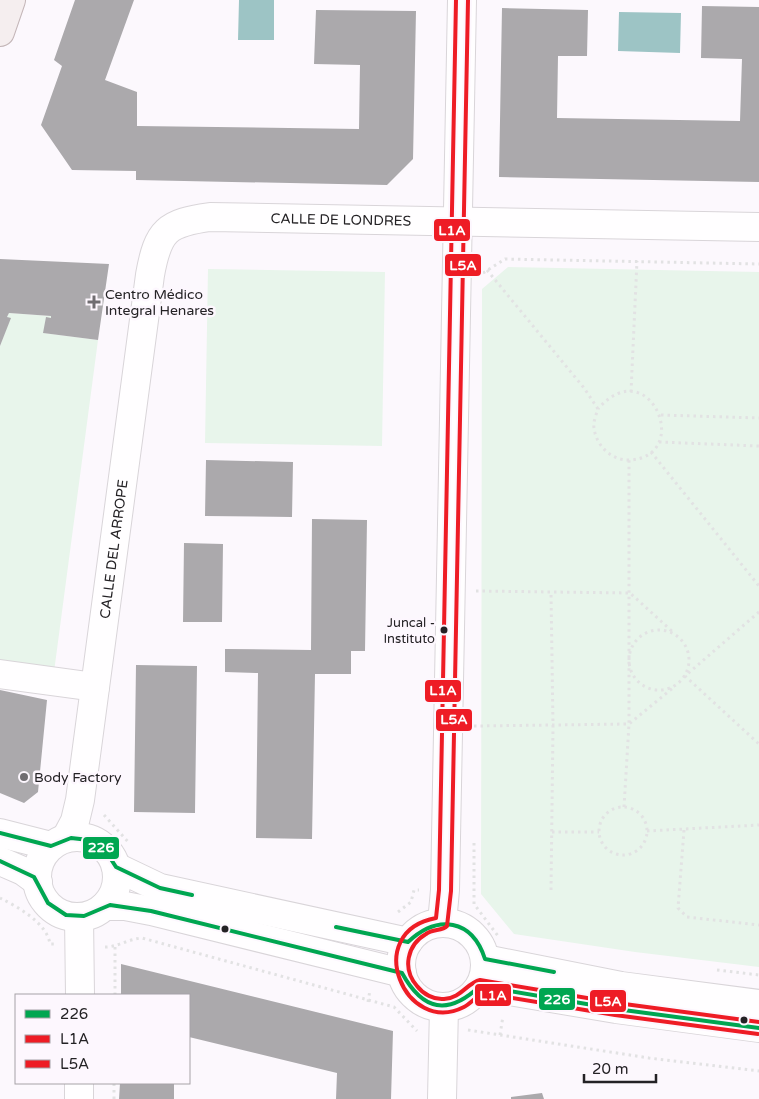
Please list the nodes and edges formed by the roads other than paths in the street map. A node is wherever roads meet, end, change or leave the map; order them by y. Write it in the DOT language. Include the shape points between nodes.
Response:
graph roads {
  1 [pos="11,0"];
  2 [pos="462,0"];
  3 [pos="0,32"];
  4 [pos="458,221"];
  5 [pos="759,227"];
  6 [pos="153,259"];
  7 [pos="0,674"];
  8 [pos="95,687"];
  9 [pos="0,833"];
  10 [pos="59,842"];
  11 [pos="124,857"];
  12 [pos="0,861"];
  13 [pos="38,882"];
  14 [pos="105,906"];
  15 [pos="79,917"];
  16 [pos="442,923"];
  17 [pos="408,942"];
  18 [pos="493,950"];
  19 [pos="402,973"];
  20 [pos="480,986"];
  21 [pos="80,994"];
  22 [pos="759,1004"];
  23 [pos="444,1007"];
  24 [pos="759,1028"];
  25 [pos="79,1084"];
  26 [pos="79,1099"];
  27 [pos="442,1099"];
  1 -- 3 [label="main road"];
  2 -- 4 [label="street"];
  4 -- 5 [label="street, CALLE DE LONDRES"];
  4 -- 6 [label="street, CALLE DE LONDRES" via="210,218 184,221 166,230"];
  4 -- 16 [label="street"];
  6 -- 8 [label="street, CALLE DEL ARROPE"];
  7 -- 8 [label="street"];
  8 -- 10 [label="street, CALLE DEL ARROPE" via="75,822"];
  9 -- 10 [label="street"];
  10 -- 11 [label="street" via="78,837 91,839 111,855"];
  10 -- 13 [label="street" via="43,856"];
  11 -- 14 [label="street" via="114,894"];
  11 -- 17 [label="street" via="160,888"];
  12 -- 13 [label="street"];
  13 -- 15 [label="street" via="41,893 52,907"];
  14 -- 15 [label="street" via="93,914"];
  14 -- 19 [label="street" via="151,911"];
  15 -- 21 [label="street"];
  16 -- 17 [label="street" via="424,928"];
  16 -- 18 [label="street" via="461,927"];
  17 -- 19 [label="street" via="402,956"];
  18 -- 20 [label="street"];
  18 -- 22 [label="street" via="621,986"];
  19 -- 23 [label="street" via="410,990 423,1002"];
  20 -- 23 [label="street" via="457,1005"];
  20 -- 24 [label="street"];
  23 -- 27 [label="street"];
  25 -- 26 [label="street"];
}
